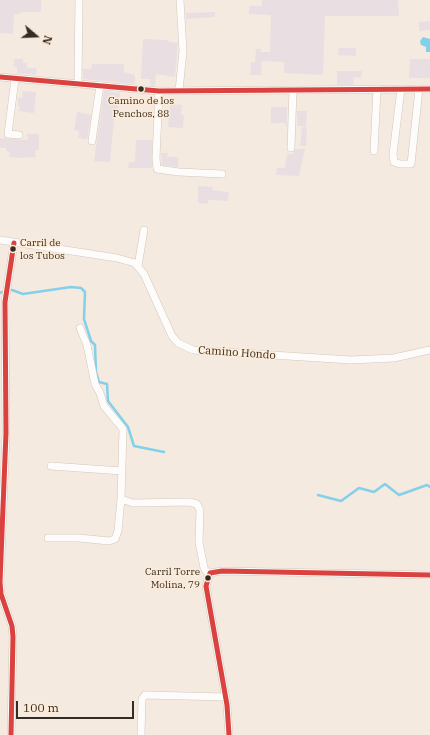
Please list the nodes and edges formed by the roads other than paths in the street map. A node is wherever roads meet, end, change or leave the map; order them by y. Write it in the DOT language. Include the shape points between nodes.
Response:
graph roads {
  1 [pos="79,0"];
  2 [pos="180,0"];
  3 [pos="0,78"];
  4 [pos="15,79"];
  5 [pos="78,83"];
  6 [pos="100,85"];
  7 [pos="377,89"];
  8 [pos="400,89"];
  9 [pos="419,89"];
  10 [pos="430,89"];
  11 [pos="293,90"];
  12 [pos="159,91"];
  13 [pos="179,91"];
  14 [pos="19,135"];
  15 [pos="92,141"];
  16 [pos="291,148"];
  17 [pos="374,151"];
  18 [pos="222,174"];
  19 [pos="144,230"];
  20 [pos="0,240"];
  21 [pos="14,243"];
  22 [pos="138,266"];
  23 [pos="80,328"];
  24 [pos="430,350"];
  25 [pos="3,465"];
  26 [pos="51,466"];
  27 [pos="122,471"];
  28 [pos="121,499"];
  29 [pos="48,538"];
  30 [pos="0,541"];
  31 [pos="209,575"];
  32 [pos="430,575"];
  33 [pos="225,697"];
  34 [pos="11,735"];
  35 [pos="141,735"];
  36 [pos="229,735"];
  1 -- 5 [label="street"];
  2 -- 13 [label="street" via="183,51"];
  3 -- 4 [label="street"];
  4 -- 5 [label="street"];
  4 -- 14 [label="street" via="8,134"];
  5 -- 6 [label="street"];
  6 -- 12 [label="street"];
  6 -- 15 [label="street"];
  7 -- 8 [label="street"];
  7 -- 11 [label="street"];
  7 -- 17 [label="street"];
  8 -- 9 [label="street"];
  8 -- 9 [label="street" via="393,154 394,162 400,164 411,164"];
  9 -- 10 [label="street"];
  11 -- 13 [label="street"];
  11 -- 16 [label="street"];
  12 -- 13 [label="street"];
  12 -- 18 [label="street" via="157,169"];
  19 -- 22 [label="street"];
  20 -- 21 [label="street"];
  21 -- 22 [label="street" via="125,259"];
  21 -- 25 [label="street" via="5,302"];
  22 -- 24 [label="street, Camino Hondo" via="172,336 178,343 193,350 352,360 394,358"];
  23 -- 27 [label="street" via="87,345 94,384 104,406 123,429"];
  25 -- 30 [label="street"];
  26 -- 27 [label="street"];
  27 -- 28 [label="street"];
  28 -- 29 [label="street" via="118,531 112,541"];
  28 -- 31 [label="street" via="133,503 197,504 200,510 199,542 204,568"];
  30 -- 34 [label="street" via="0,594 12,626 13,637"];
  31 -- 32 [label="street" via="222,571"];
  31 -- 33 [label="street" via="206,586"];
  33 -- 35 [label="street" via="145,695 142,699"];
  33 -- 36 [label="street"];
}
